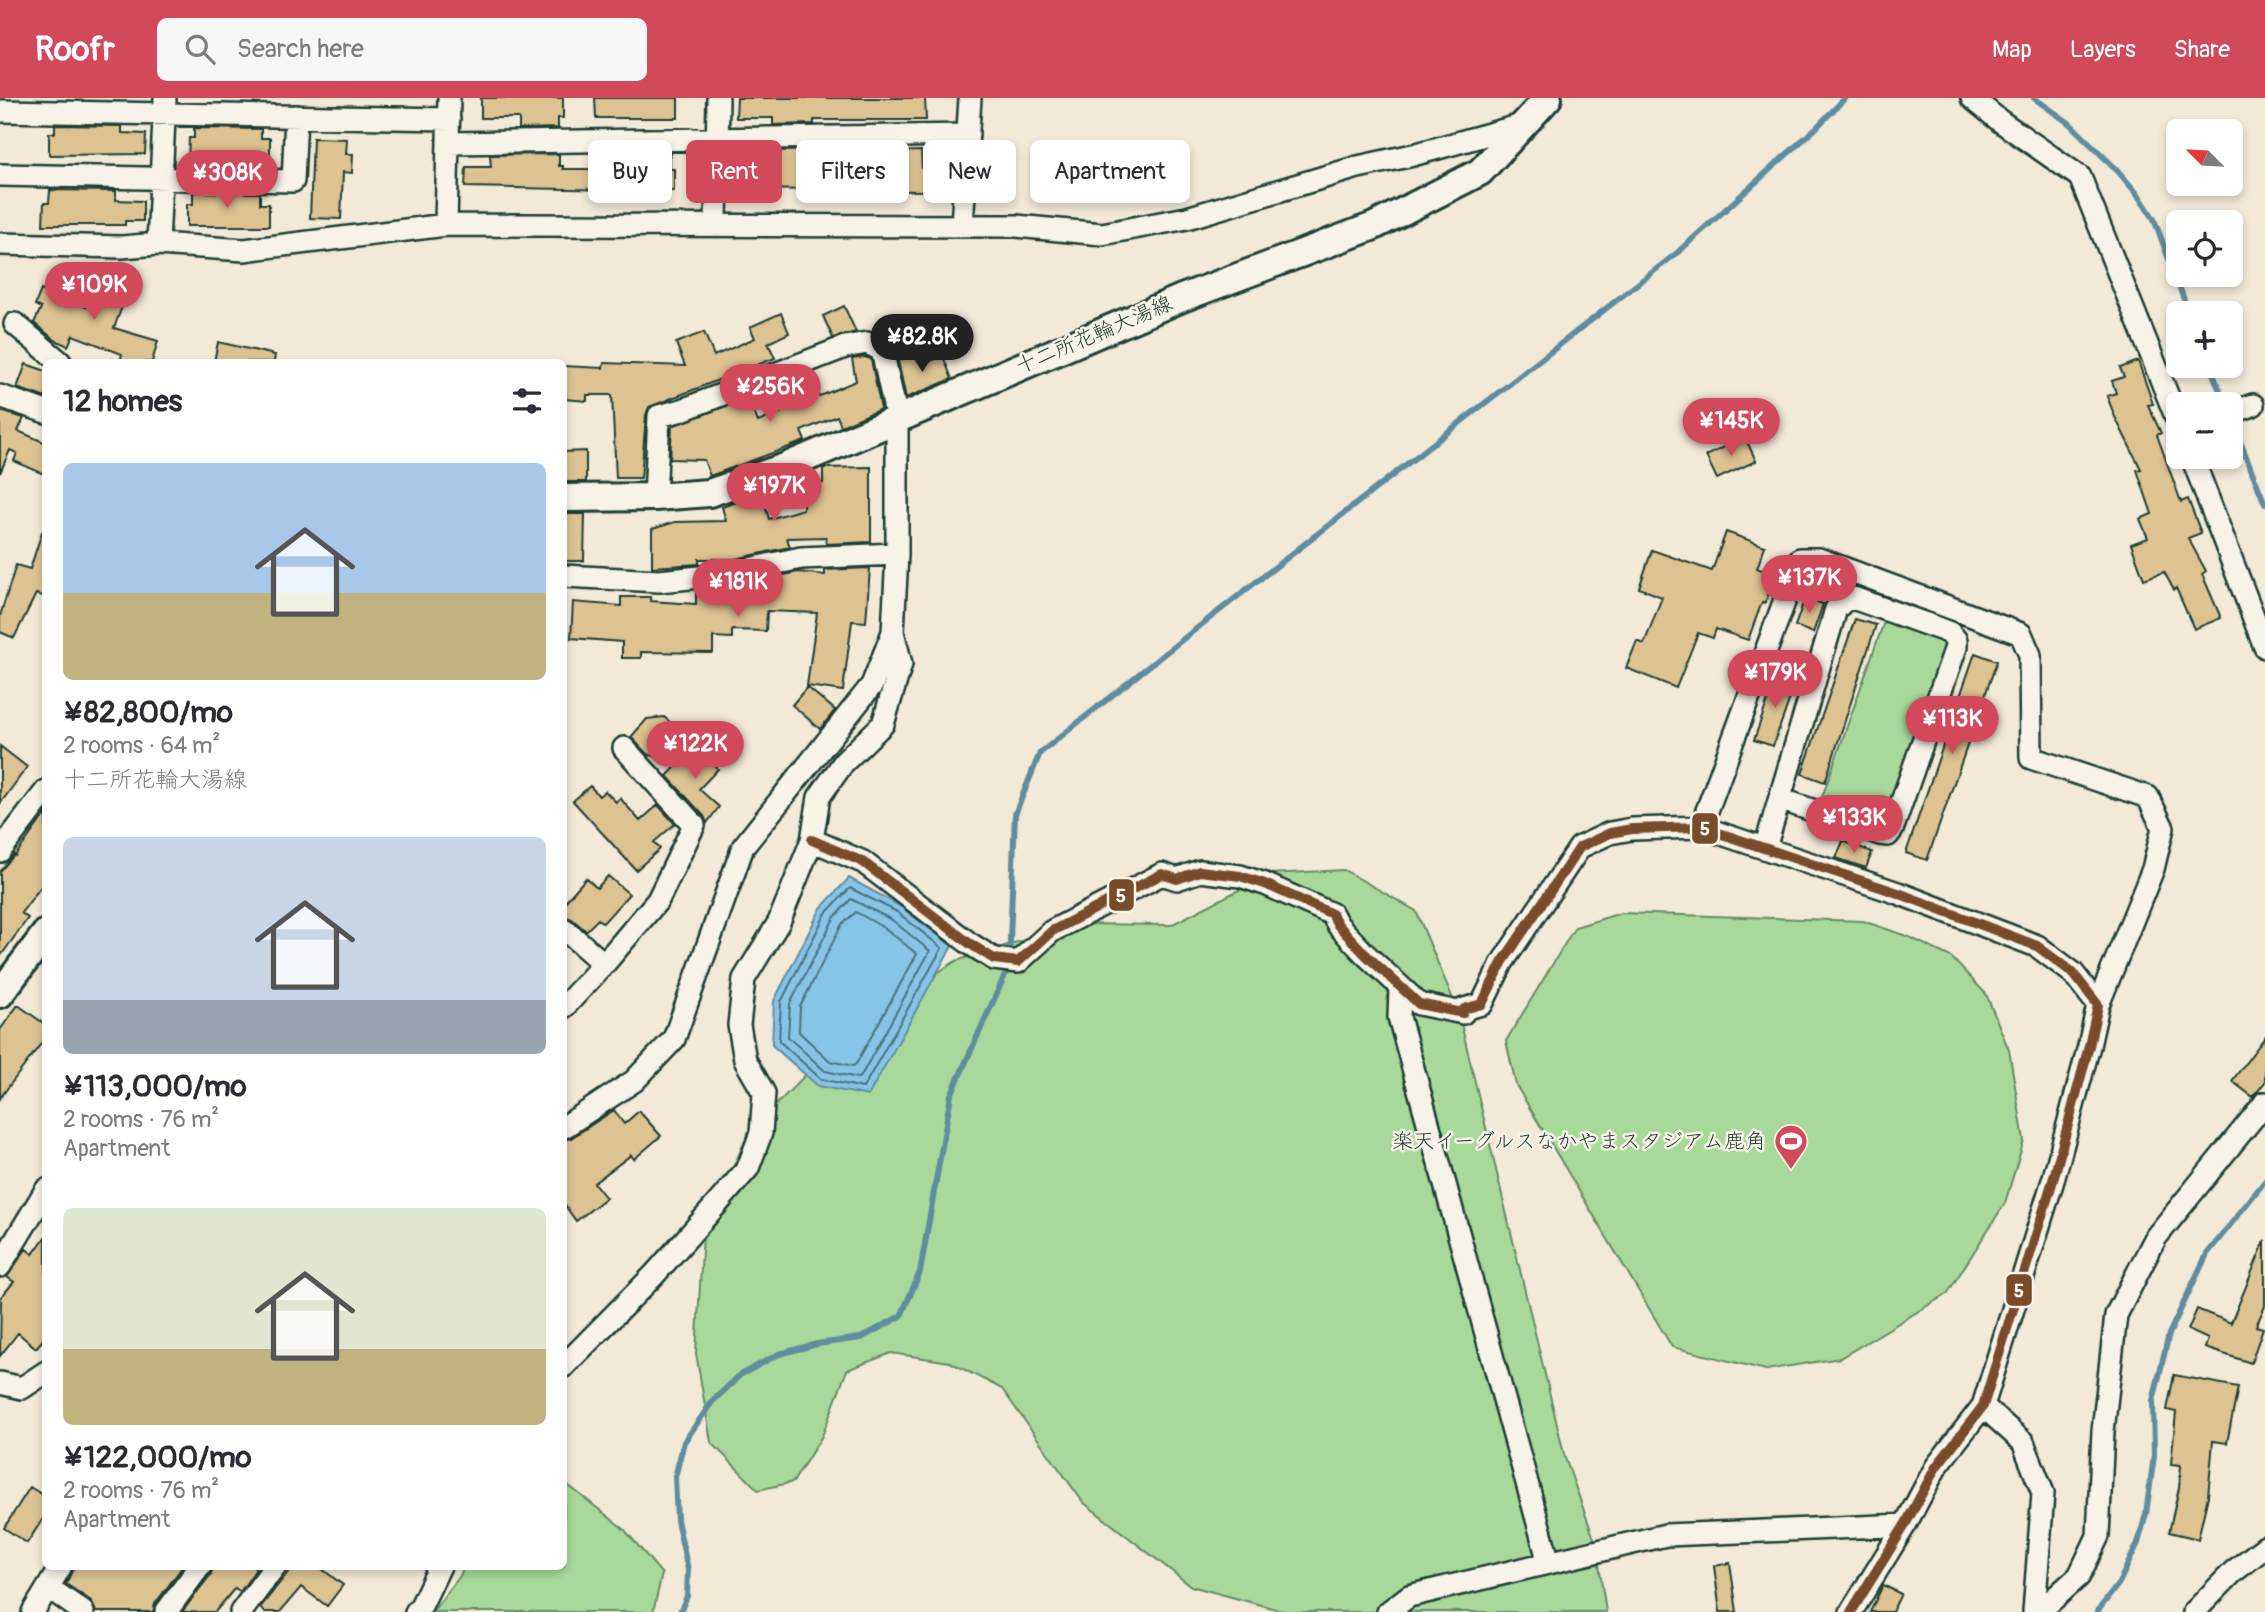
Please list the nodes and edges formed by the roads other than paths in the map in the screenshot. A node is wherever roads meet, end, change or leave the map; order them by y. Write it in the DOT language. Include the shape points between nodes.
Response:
graph roads {
  1 [pos="718,98"];
  2 [pos="970,98"];
  3 [pos="1548,98"];
  4 [pos="1972,98"];
  5 [pos="165,106"];
  6 [pos="449,108"];
  7 [pos="0,111"];
  8 [pos="296,116"];
  9 [pos="1525,124"];
  10 [pos="968,135"];
  11 [pos="717,138"];
  12 [pos="448,143"];
  13 [pos="0,175"];
  14 [pos="162,178"];
  15 [pos="716,224"];
  16 [pos="446,225"];
  17 [pos="961,226"];
  18 [pos="0,244"];
  19 [pos="158,244"];
  20 [pos="15,324"];
  21 [pos="56,359"];
  22 [pos="2166,392"];
  23 [pos="0,396"];
  24 [pos="42,411"];
  25 [pos="897,419"];
  26 [pos="2197,469"];
  27 [pos="655,497"];
  28 [pos="567,499"];
  29 [pos="897,554"];
  30 [pos="567,576"];
  31 [pos="893,632"];
  32 [pos="2265,647"];
  33 [pos="624,748"];
  34 [pos="42,796"];
  35 [pos="1780,799"];
  36 [pos="1701,827"];
  37 [pos="812,840"];
  38 [pos="1765,848"];
  39 [pos="0,851"];
  40 [pos="567,932"];
  41 [pos="42,938"];
  42 [pos="604,964"];
  43 [pos="1400,987"];
  44 [pos="0,994"];
  45 [pos="567,1004"];
  46 [pos="2098,1006"];
  47 [pos="2265,1103"];
  48 [pos="567,1125"];
  49 [pos="42,1197"];
  50 [pos="0,1266"];
  51 [pos="567,1363"];
  52 [pos="42,1376"];
  53 [pos="0,1384"];
  54 [pos="1983,1406"];
  55 [pos="1905,1524"];
  56 [pos="2265,1547"];
  57 [pos="1549,1563"];
  58 [pos="59,1570"];
  59 [pos="197,1570"];
  60 [pos="267,1570"];
  61 [pos="438,1570"];
  62 [pos="48,1587"];
  63 [pos="33,1612"];
  64 [pos="83,1612"];
  65 [pos="166,1612"];
  66 [pos="241,1612"];
  67 [pos="416,1612"];
  68 [pos="1388,1612"];
  69 [pos="1851,1612"];
  70 [pos="2036,1612"];
  71 [pos="2194,1612"];
  1 -- 11 [label="street"];
  2 -- 10 [label="street"];
  3 -- 9 [label="main road, 十二所花輪大湯線"];
  4 -- 22 [label="street" via="2080,177"];
  5 -- 7 [label="street"];
  5 -- 8 [label="street"];
  5 -- 14 [label="street"];
  6 -- 8 [label="street"];
  6 -- 12 [label="street"];
  8 -- 14 [label="street" via="293,181"];
  9 -- 17 [label="street" via="1187,218 1102,234"];
  9 -- 25 [label="main road, 十二所花輪大湯線" via="1480,172 1374,226 1182,298"];
  10 -- 11 [label="street"];
  10 -- 17 [label="street"];
  11 -- 12 [label="street"];
  11 -- 15 [label="street"];
  12 -- 16 [label="street"];
  13 -- 14 [label="street"];
  14 -- 19 [label="street"];
  15 -- 16 [label="street"];
  15 -- 17 [label="street"];
  16 -- 19 [label="street" via="244,250"];
  18 -- 19 [label="street"];
  20 -- 21 [label="street"];
  23 -- 24 [label="street"];
  25 -- 27 [label="main road, 十二所花輪大湯線" via="785,467 709,493"];
  25 -- 27 [label="street" via="882,349 867,343 845,347 659,416"];
  25 -- 29 [label="street"];
  26 -- 32 [label="street"];
  27 -- 28 [label="main road, 十二所花輪大湯線"];
  29 -- 30 [label="street" via="801,558 721,575 659,581"];
  29 -- 31 [label="street"];
  31 -- 37 [label="street" via="901,664 883,724 844,762 819,797"];
  31 -- 48 [label="street" via="872,685 743,846 674,1039 634,1081"];
  33 -- 42 [label="street" via="694,825 657,900"];
  34 -- 39 [label="street"];
  35 -- 35 [label="street" via="1836,609 1845,600 1853,598 1940,629 1956,640 1888,835"];
  35 -- 38 [label="street"];
  36 -- 38 [label="street"];
  36 -- 43 [label="street" via="1632,829 1610,833 1580,848 1502,963 1482,1004 1463,1013 1419,1004"];
  36 -- 46 [label="street" via="1800,559 1818,559 2021,634 2030,655 2031,758 2148,797 2163,828 2153,869"];
  37 -- 43 [label="street" via="863,862 994,959 1018,962 1052,931 1162,874 1177,879 1200,871 1265,884 1332,914"];
  37 -- 51 [label="street" via="779,922 744,979 739,1025 745,1060 764,1093 761,1133 748,1168 654,1275"];
  38 -- 46 [label="street" via="2037,946 2073,973"];
  40 -- 42 [label="street"];
  41 -- 44 [label="main road"];
  42 -- 45 [label="street"];
  43 -- 57 [label="street" via="1399,1017"];
  46 -- 54 [label="street" via="2054,1177"];
  47 -- 70 [label="street" via="2157,1237 2116,1315 2103,1431 2098,1536 2079,1576"];
  49 -- 50 [label="street"];
  52 -- 53 [label="street" via="22,1388"];
  54 -- 55 [label="street" via="1936,1467"];
  54 -- 70 [label="street" via="2023,1442 2043,1493"];
  55 -- 57 [label="street" via="1666,1535"];
  55 -- 69 [label="street"];
  56 -- 71 [label="street"];
  57 -- 68 [label="street" via="1409,1595"];
  58 -- 62 [label="street"];
  59 -- 65 [label="street"];
  60 -- 66 [label="street"];
  61 -- 67 [label="street"];
  62 -- 63 [label="street"];
  62 -- 64 [label="street"];
}
